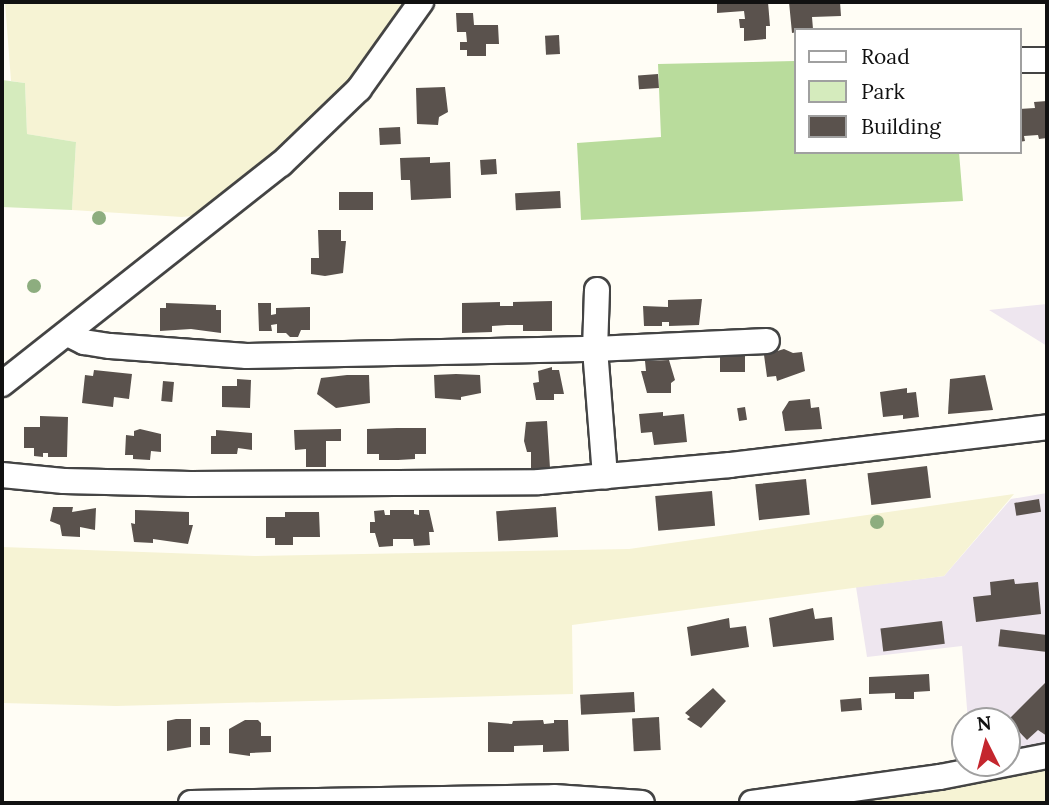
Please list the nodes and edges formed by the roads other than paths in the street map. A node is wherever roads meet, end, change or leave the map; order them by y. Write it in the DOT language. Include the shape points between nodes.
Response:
graph roads {
  1 [pos="421,2"];
  2 [pos="1021,60"];
  3 [pos="1047,61"];
  4 [pos="597,290"];
  5 [pos="68,334"];
  6 [pos="767,341"];
  7 [pos="596,349"];
  8 [pos="2,384"];
  9 [pos="1047,427"];
  10 [pos="2,475"];
  11 [pos="605,477"];
  12 [pos="1047,756"];
  13 [pos="191,803"];
  14 [pos="642,803"];
  15 [pos="752,803"];
  1 -- 5 [label="street" via="359,89 281,164"];
  2 -- 3 [label="street"];
  4 -- 7 [label="street"];
  5 -- 7 [label="street" via="110,346 247,356"];
  5 -- 8 [label="street"];
  6 -- 7 [label="street"];
  7 -- 11 [label="street"];
  9 -- 11 [label="street"];
  10 -- 11 [label="street" via="317,486"];
  12 -- 15 [label="street" via="940,777"];
  13 -- 14 [label="street" via="554,797"];
}
